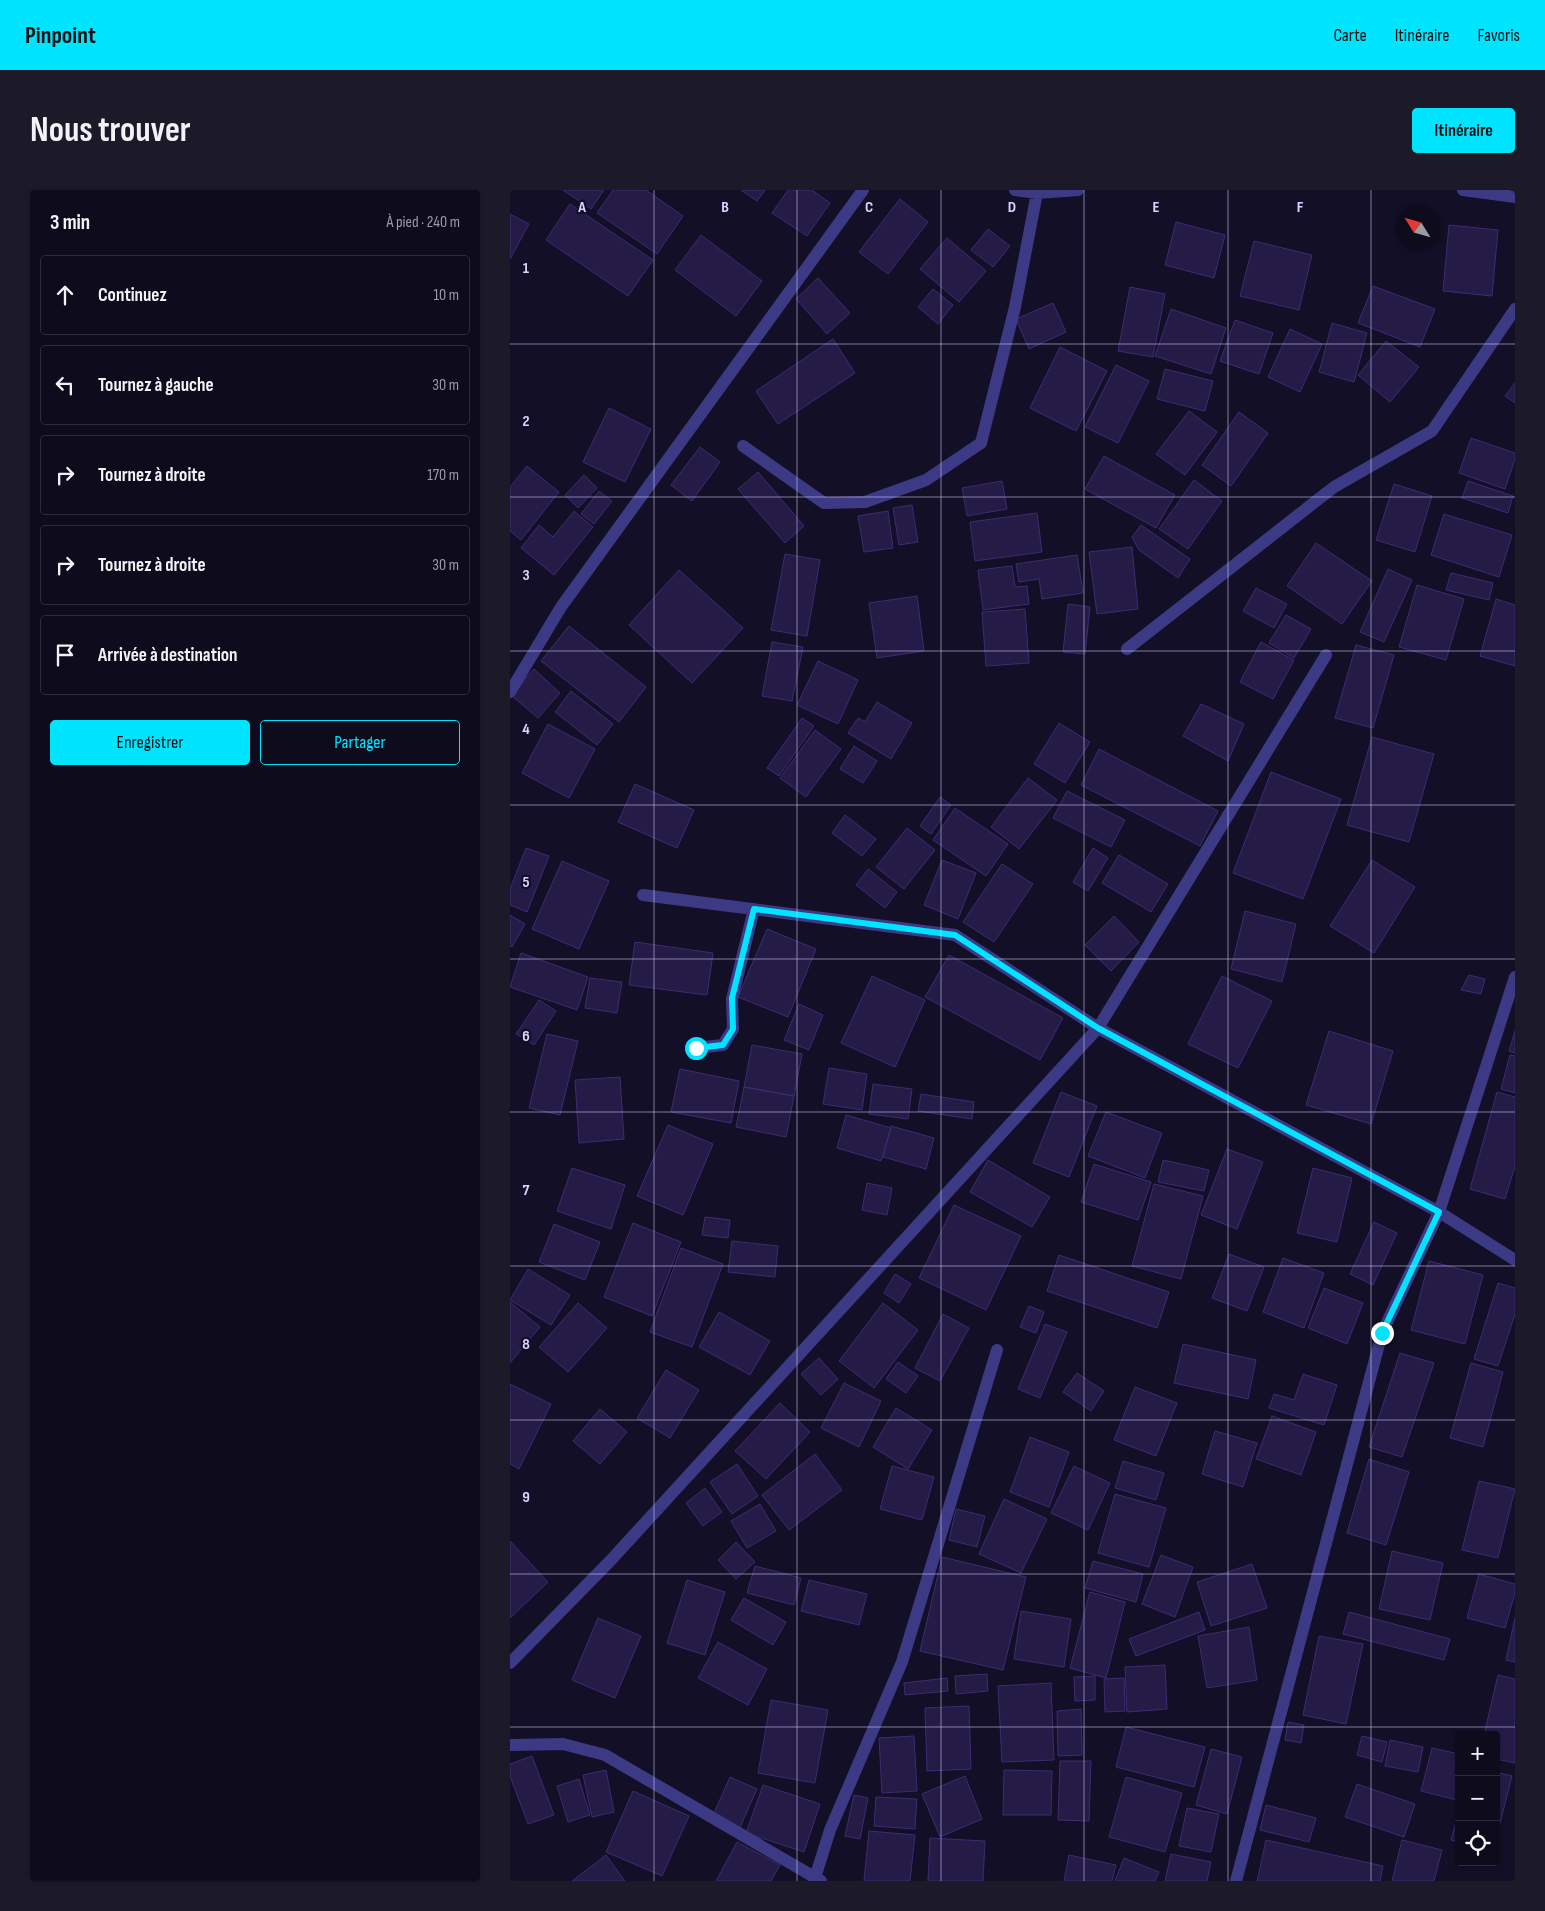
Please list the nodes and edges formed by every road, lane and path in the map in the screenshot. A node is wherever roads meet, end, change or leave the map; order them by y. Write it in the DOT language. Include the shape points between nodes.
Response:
graph roads {
  1 [pos="863,190"];
  2 [pos="1015,190"];
  3 [pos="1078,190"];
  4 [pos="1463,190"];
  5 [pos="1037,193"];
  6 [pos="1515,197"];
  7 [pos="1515,309"];
  8 [pos="743,446"];
  9 [pos="1127,649"];
  10 [pos="1326,655"];
  11 [pos="510,692"];
  12 [pos="643,895"];
  13 [pos="754,909"];
  14 [pos="1515,976"];
  15 [pos="1098,1028"];
  16 [pos="696,1048"];
  17 [pos="1439,1212"];
  18 [pos="1515,1260"];
  19 [pos="998,1350"];
  20 [pos="510,1663"];
  21 [pos="510,1745"];
  22 [pos="816,1880"];
  23 [pos="1236,1881"];
  1 -- 11 [label="street" via="561,607"];
  2 -- 5 [label="street"];
  3 -- 5 [label="street"];
  4 -- 6 [label="street"];
  5 -- 8 [label="street" via="1015,307 981,442 926,480 865,502 824,503"];
  7 -- 9 [label="street" via="1432,431 1334,487"];
  10 -- 15 [label="street"];
  12 -- 13 [label="street"];
  13 -- 15 [label="street" via="955,935"];
  13 -- 16 [label="street" via="732,998 733,1029 723,1045"];
  14 -- 17 [label="street"];
  15 -- 17 [label="street"];
  15 -- 20 [label="street" via="611,1560"];
  17 -- 18 [label="street"];
  17 -- 23 [label="street" via="1382,1333"];
  19 -- 22 [label="street" via="902,1662 830,1830"];
  21 -- 22 [label="street" via="563,1744 605,1754"];
}
